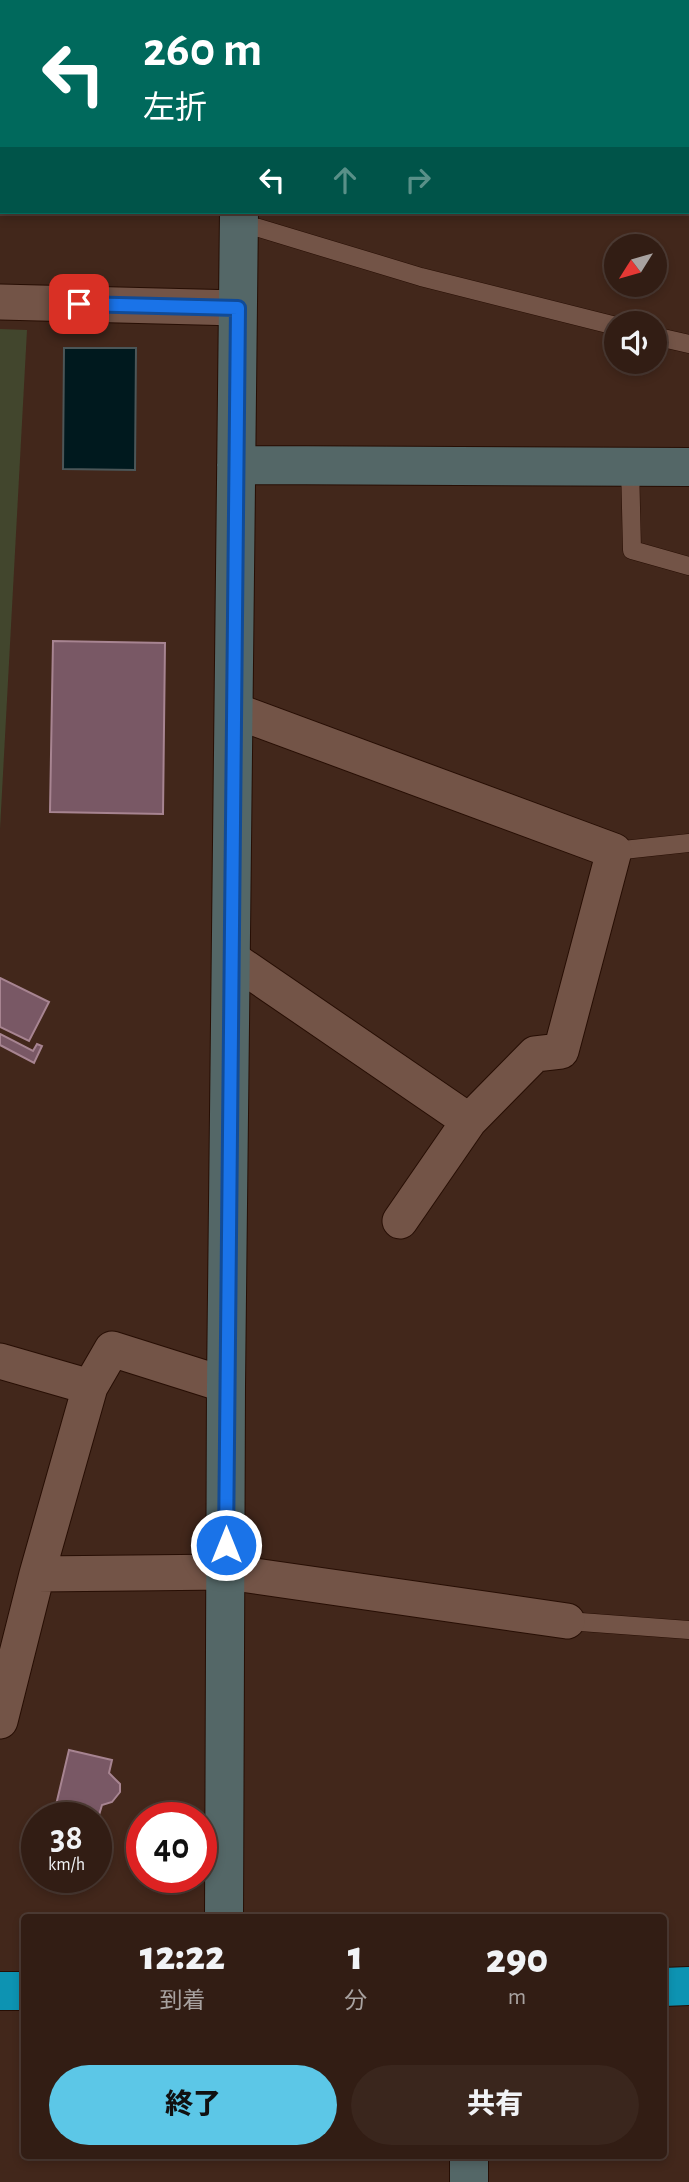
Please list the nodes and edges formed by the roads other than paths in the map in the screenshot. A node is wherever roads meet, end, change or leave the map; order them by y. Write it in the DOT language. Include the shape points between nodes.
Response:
graph roads {
  1 [pos="239,219"];
  2 [pos="0,302"];
  3 [pos="238,308"];
  4 [pos="604,323"];
  5 [pos="667,338"];
  6 [pos="689,344"];
  7 [pos="236,465"];
  8 [pos="630,465"];
  9 [pos="689,467"];
  10 [pos="689,566"];
  11 [pos="233,710"];
  12 [pos="689,843"];
  13 [pos="614,851"];
  14 [pos="231,958"];
  15 [pos="469,1121"];
  16 [pos="400,1221"];
  17 [pos="0,1361"];
  18 [pos="226,1385"];
  19 [pos="90,1387"];
  20 [pos="226,1572"];
  21 [pos="37,1574"];
  22 [pos="567,1621"];
  23 [pos="689,1630"];
  24 [pos="0,1721"];
  25 [pos="224,1914"];
  26 [pos="689,1986"];
  27 [pos="667,1987"];
  28 [pos="0,1991"];
  29 [pos="21,1991"];
  1 -- 3 [label="street"];
  1 -- 4 [label="lane" via="421,277"];
  2 -- 3 [label="street"];
  3 -- 7 [label="street"];
  5 -- 6 [label="lane"];
  7 -- 8 [label="street"];
  7 -- 11 [label="street"];
  8 -- 9 [label="street"];
  8 -- 10 [label="lane" via="632,550"];
  11 -- 13 [label="street"];
  11 -- 14 [label="street"];
  12 -- 13 [label="lane"];
  13 -- 15 [label="street" via="561,1051 535,1054"];
  14 -- 15 [label="street"];
  14 -- 18 [label="street"];
  15 -- 16 [label="street"];
  17 -- 19 [label="street"];
  18 -- 19 [label="street" via="112,1349"];
  18 -- 20 [label="street"];
  19 -- 21 [label="street"];
  20 -- 21 [label="street"];
  20 -- 22 [label="street"];
  20 -- 25 [label="street"];
  21 -- 24 [label="street"];
  22 -- 23 [label="lane"];
  26 -- 27 [label="highway"];
  28 -- 29 [label="highway"];
}
